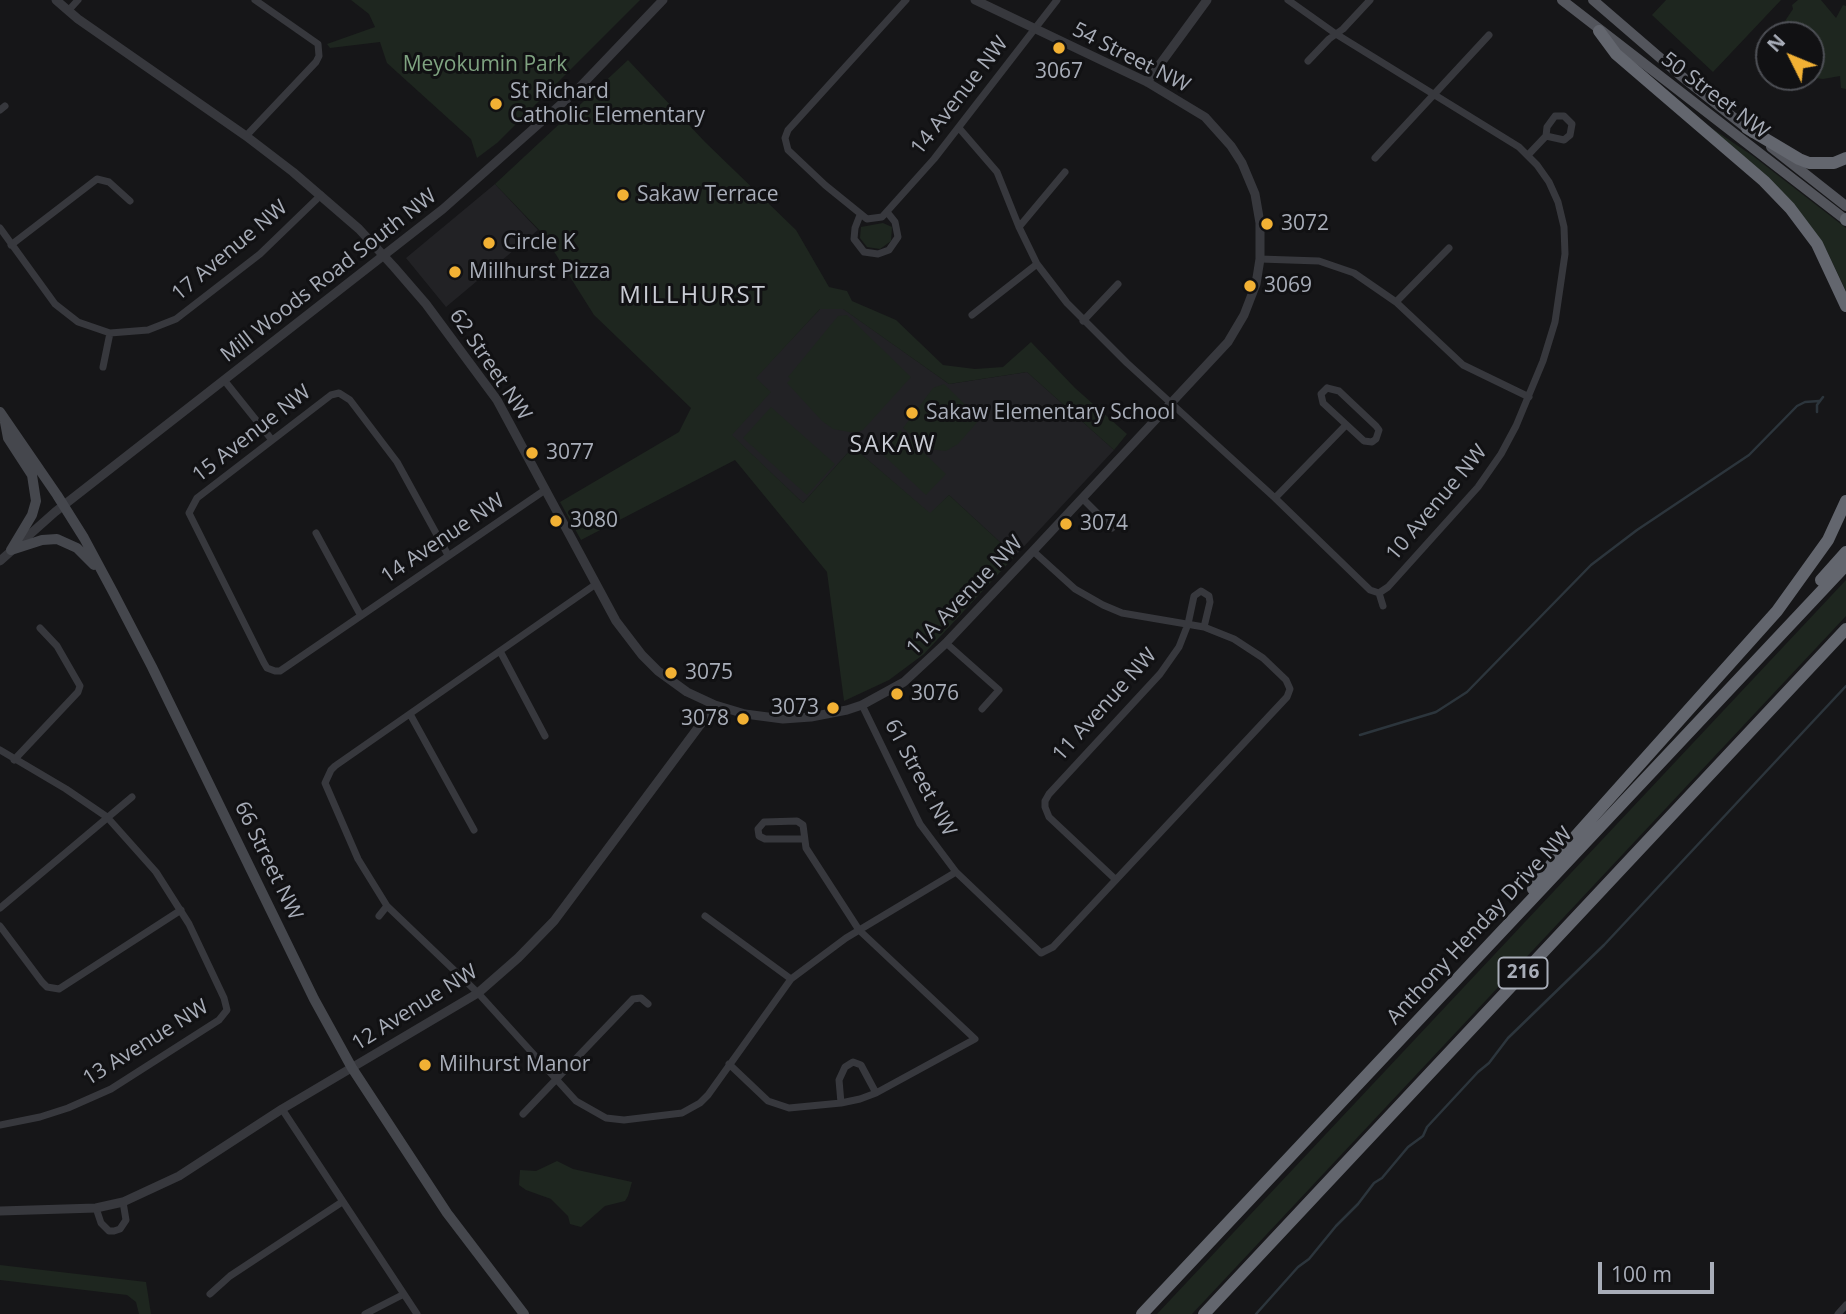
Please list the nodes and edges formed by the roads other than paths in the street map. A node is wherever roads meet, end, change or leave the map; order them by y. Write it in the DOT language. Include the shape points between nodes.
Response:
graph roads {
  1 [pos="56,0"];
  2 [pos="78,0"];
  3 [pos="255,0"];
  4 [pos="663,0"];
  5 [pos="906,0"];
  6 [pos="975,0"];
  7 [pos="1056,0"];
  8 [pos="1207,0"];
  9 [pos="1288,0"];
  10 [pos="1370,0"];
  11 [pos="1562,0"];
  12 [pos="1593,0"];
  13 [pos="68,11"];
  14 [pos="1034,29"];
  15 [pos="1599,31"];
  16 [pos="1336,34"];
  17 [pos="1489,35"];
  18 [pos="1308,61"];
  19 [pos="1147,82"];
  20 [pos="1434,93"];
  21 [pos="959,128"];
  22 [pos="1747,128"];
  23 [pos="246,136"];
  24 [pos="1546,136"];
  25 [pos="1528,155"];
  26 [pos="1375,158"];
  27 [pos="1846,158"];
  28 [pos="1065,172"];
  29 [pos="321,195"];
  30 [pos="130,201"];
  31 [pos="1846,206"];
  32 [pos="884,214"];
  33 [pos="860,215"];
  34 [pos="1846,220"];
  35 [pos="1019,227"];
  36 [pos="0,228"];
  37 [pos="11,245"];
  38 [pos="1449,248"];
  39 [pos="384,257"];
  40 [pos="1260,259"];
  41 [pos="1037,264"];
  42 [pos="1118,284"];
  43 [pos="1396,302"];
  44 [pos="1846,306"];
  45 [pos="972,315"];
  46 [pos="1083,321"];
  47 [pos="110,332"];
  48 [pos="103,367"];
  49 [pos="224,380"];
  50 [pos="1529,397"];
  51 [pos="1171,403"];
  52 [pos="2,415"];
  53 [pos="1346,425"];
  54 [pos="272,440"];
  55 [pos="545,490"];
  56 [pos="1082,498"];
  57 [pos="1275,498"];
  58 [pos="1846,502"];
  59 [pos="63,505"];
  60 [pos="1112,528"];
  61 [pos="316,533"];
  62 [pos="11,550"];
  63 [pos="1033,551"];
  64 [pos="1846,552"];
  65 [pos="448,555"];
  66 [pos="0,561"];
  67 [pos="1846,565"];
  68 [pos="596,584"];
  69 [pos="110,587"];
  70 [pos="1380,593"];
  71 [pos="1383,606"];
  72 [pos="361,616"];
  73 [pos="1188,624"];
  74 [pos="1205,627"];
  75 [pos="40,628"];
  76 [pos="1845,630"];
  77 [pos="946,643"];
  78 [pos="500,651"];
  79 [pos="1748,669"];
  80 [pos="272,670"];
  81 [pos="715,705"];
  82 [pos="862,705"];
  83 [pos="982,709"];
  84 [pos="410,714"];
  85 [pos="545,736"];
  86 [pos="0,750"];
  87 [pos="14,760"];
  88 [pos="132,797"];
  89 [pos="107,817"];
  90 [pos="474,830"];
  91 [pos="804,839"];
  92 [pos="956,872"];
  93 [pos="1115,879"];
  94 [pos="387,906"];
  95 [pos="0,908"];
  96 [pos="181,910"];
  97 [pos="379,916"];
  98 [pos="705,916"];
  99 [pos="0,926"];
  100 [pos="859,930"];
  101 [pos="1503,931"];
  102 [pos="791,979"];
  103 [pos="478,993"];
  104 [pos="648,1004"];
  105 [pos="729,1064"];
  106 [pos="352,1068"];
  107 [pos="555,1080"];
  108 [pos="876,1093"];
  109 [pos="841,1102"];
  110 [pos="282,1109"];
  111 [pos="523,1114"];
  112 [pos="0,1125"];
  113 [pos="122,1202"];
  114 [pos="342,1202"];
  115 [pos="96,1208"];
  116 [pos="0,1211"];
  117 [pos="210,1294"];
  118 [pos="404,1294"];
  119 [pos="1846,1305"];
  120 [pos="365,1314"];
  121 [pos="417,1314"];
  122 [pos="524,1314"];
  123 [pos="1142,1314"];
  124 [pos="1204,1314"];
  125 [pos="1838,1314"];
  1 -- 13 [label="street, 62 Street NW"];
  2 -- 13 [label="street"];
  3 -- 23 [label="street" via="318,44 319,50 316,62"];
  4 -- 39 [label="street, Mill Woods Road South NW" via="568,98"];
  5 -- 33 [label="street" via="788,131 788,150"];
  6 -- 14 [label="street, 54 Street NW"];
  7 -- 14 [label="street, 14 Avenue NW"];
  8 -- 19 [label="street"];
  9 -- 16 [label="street, 10 Avenue NW"];
  10 -- 16 [label="street"];
  11 -- 15 [label="main road, 50 Street NW"];
  12 -- 22 [label="main road, 50 Street NW"];
  13 -- 23 [label="street, 62 Street NW"];
  14 -- 19 [label="street, 54 Street NW"];
  14 -- 21 [label="street, 14 Avenue NW"];
  15 -- 34 [label="main road, 50 Street NW"];
  15 -- 44 [label="highway" via="1615,54 1790,208 1817,244"];
  16 -- 18 [label="street"];
  16 -- 20 [label="street, 10 Avenue NW"];
  17 -- 20 [label="street"];
  19 -- 40 [label="street, 54 Street NW" via="1205,117 1242,163 1255,194"];
  20 -- 25 [label="street, 10 Avenue NW"];
  20 -- 26 [label="street"];
  21 -- 32 [label="street, 14 Avenue NW"];
  21 -- 35 [label="street" via="997,172"];
  22 -- 27 [label="highway" via="1809,163"];
  22 -- 31 [label="main road, 50 Street NW"];
  23 -- 29 [label="street, 62 Street NW"];
  24 -- 25 [label="street"];
  25 -- 50 [label="street, 10 Avenue NW" via="1544,173 1558,202 1565,254 1555,322"];
  28 -- 35 [label="street"];
  29 -- 39 [label="street, 62 Street NW"];
  29 -- 47 [label="street, 17 Avenue NW" via="260,254 176,318 148,330"];
  30 -- 37 [label="street" via="108,182 97,179"];
  32 -- 33 [label="street" via="870,219"];
  32 -- 33 [label="street" via="895,222 898,234 895,245 883,253 868,253 857,244 854,233"];
  35 -- 41 [label="street"];
  36 -- 37 [label="street"];
  37 -- 47 [label="street" via="63,312"];
  38 -- 43 [label="street"];
  39 -- 49 [label="street, Mill Woods Road South NW"];
  39 -- 55 [label="street, 62 Street NW" via="426,304 497,400"];
  40 -- 43 [label="street" via="1336,265"];
  40 -- 51 [label="street, 11A Avenue NW" via="1251,299 1228,342"];
  41 -- 45 [label="street"];
  41 -- 46 [label="street"];
  42 -- 46 [label="street"];
  43 -- 50 [label="street" via="1463,365"];
  46 -- 51 [label="street"];
  47 -- 48 [label="street"];
  49 -- 54 [label="street"];
  49 -- 59 [label="street, Mill Woods Road South NW"];
  50 -- 70 [label="street, 10 Avenue NW" via="1484,479"];
  51 -- 56 [label="street, 11A Avenue NW"];
  51 -- 57 [label="street"];
  52 -- 59 [label="main road, 66 Street NW"];
  52 -- 62 [label="main road" via="8,438 32,475 36,499"];
  53 -- 53 [label="street" via="1364,441 1372,442 1378,435 1376,426 1339,391 1327,388 1321,394 1322,403"];
  53 -- 57 [label="street"];
  54 -- 65 [label="street, 15 Avenue NW" via="331,395 339,393 350,400 397,461"];
  54 -- 80 [label="street, 15 Avenue NW" via="197,498 190,517 264,663"];
  55 -- 65 [label="street, 14 Avenue NW"];
  55 -- 68 [label="street, 62 Street NW"];
  56 -- 60 [label="street"];
  56 -- 63 [label="street, 11A Avenue NW"];
  57 -- 70 [label="street" via="1370,590"];
  58 -- 101 [label="highway" via="1828,540 1777,611 1556,858"];
  59 -- 62 [label="street, Mill Woods Road South NW"];
  59 -- 69 [label="main road, 66 Street NW"];
  61 -- 72 [label="street"];
  62 -- 66 [label="street, Mill Woods Road South NW"];
  62 -- 69 [label="main road" via="42,540 64,541 83,552"];
  63 -- 73 [label="street" via="1075,589 1103,605 1122,613"];
  63 -- 77 [label="street, 11A Avenue NW"];
  64 -- 79 [label="highway" via="1768,639"];
  65 -- 72 [label="street, 14 Avenue NW"];
  67 -- 79 [label="highway, Anthony Henday Drive NW / 216"];
  68 -- 78 [label="street"];
  68 -- 81 [label="street, 62 Street NW" via="616,621 650,663 687,692"];
  69 -- 106 [label="main road, 66 Street NW"];
  70 -- 71 [label="street"];
  72 -- 80 [label="street, 14 Avenue NW" via="281,671"];
  73 -- 74 [label="street"];
  73 -- 74 [label="street, 11 Avenue NW" via="1194,596 1201,591 1210,602"];
  73 -- 93 [label="street, 11 Avenue NW" via="1160,674 1049,794 1045,807 1049,817"];
  74 -- 93 [label="street" via="1248,647 1286,680 1287,698"];
  75 -- 87 [label="street" via="57,646 80,687"];
  76 -- 124 [label="highway, 216"];
  77 -- 82 [label="street, 11A Avenue NW" via="904,682"];
  77 -- 83 [label="street" via="999,690"];
  78 -- 84 [label="street"];
  78 -- 85 [label="street"];
  79 -- 101 [label="highway, Anthony Henday Drive NW / 216"];
  81 -- 82 [label="street, 62 Street NW" via="783,719"];
  81 -- 103 [label="street, 12 Avenue NW" via="554,921"];
  82 -- 92 [label="street, 61 Street NW" via="920,824"];
  84 -- 90 [label="street"];
  84 -- 94 [label="street" via="335,766 325,783 358,859"];
  86 -- 87 [label="street"];
  87 -- 89 [label="street"];
  88 -- 89 [label="street"];
  89 -- 95 [label="street"];
  89 -- 96 [label="street" via="156,872"];
  91 -- 91 [label="street" via="804,827 797,821 764,822 758,828 765,839"];
  91 -- 100 [label="street"];
  92 -- 93 [label="street, 61 Street NW" via="1041,953 1053,947"];
  92 -- 100 [label="street"];
  94 -- 97 [label="street"];
  94 -- 103 [label="street"];
  96 -- 99 [label="street" via="65,987 52,988 43,982"];
  96 -- 112 [label="street, 13 Avenue NW" via="224,998 227,1010 219,1020 111,1089 68,1108"];
  98 -- 102 [label="street"];
  100 -- 102 [label="street"];
  100 -- 108 [label="street" via="975,1039"];
  101 -- 123 [label="highway, Anthony Henday Drive NW / 216"];
  102 -- 105 [label="street"];
  103 -- 106 [label="street, 12 Avenue NW"];
  103 -- 107 [label="street"];
  104 -- 107 [label="street" via="633,999"];
  105 -- 107 [label="street" via="708,1095 682,1113 624,1121 586,1108"];
  105 -- 109 [label="street" via="768,1101 789,1108"];
  106 -- 110 [label="street, 12 Avenue NW"];
  106 -- 122 [label="main road, 66 Street NW" via="447,1213"];
  107 -- 111 [label="street"];
  108 -- 109 [label="street"];
  108 -- 109 [label="street" via="860,1065 853,1062 839,1080"];
  110 -- 113 [label="street, 12 Avenue NW" via="179,1176"];
  110 -- 114 [label="street"];
  113 -- 115 [label="street, 12 Avenue NW"];
  113 -- 115 [label="street" via="126,1220 114,1231 101,1223"];
  114 -- 117 [label="street"];
  114 -- 118 [label="street"];
  115 -- 116 [label="street, 12 Avenue NW"];
  118 -- 120 [label="street"];
  118 -- 121 [label="street"];
  119 -- 125 [label="street"];
}
